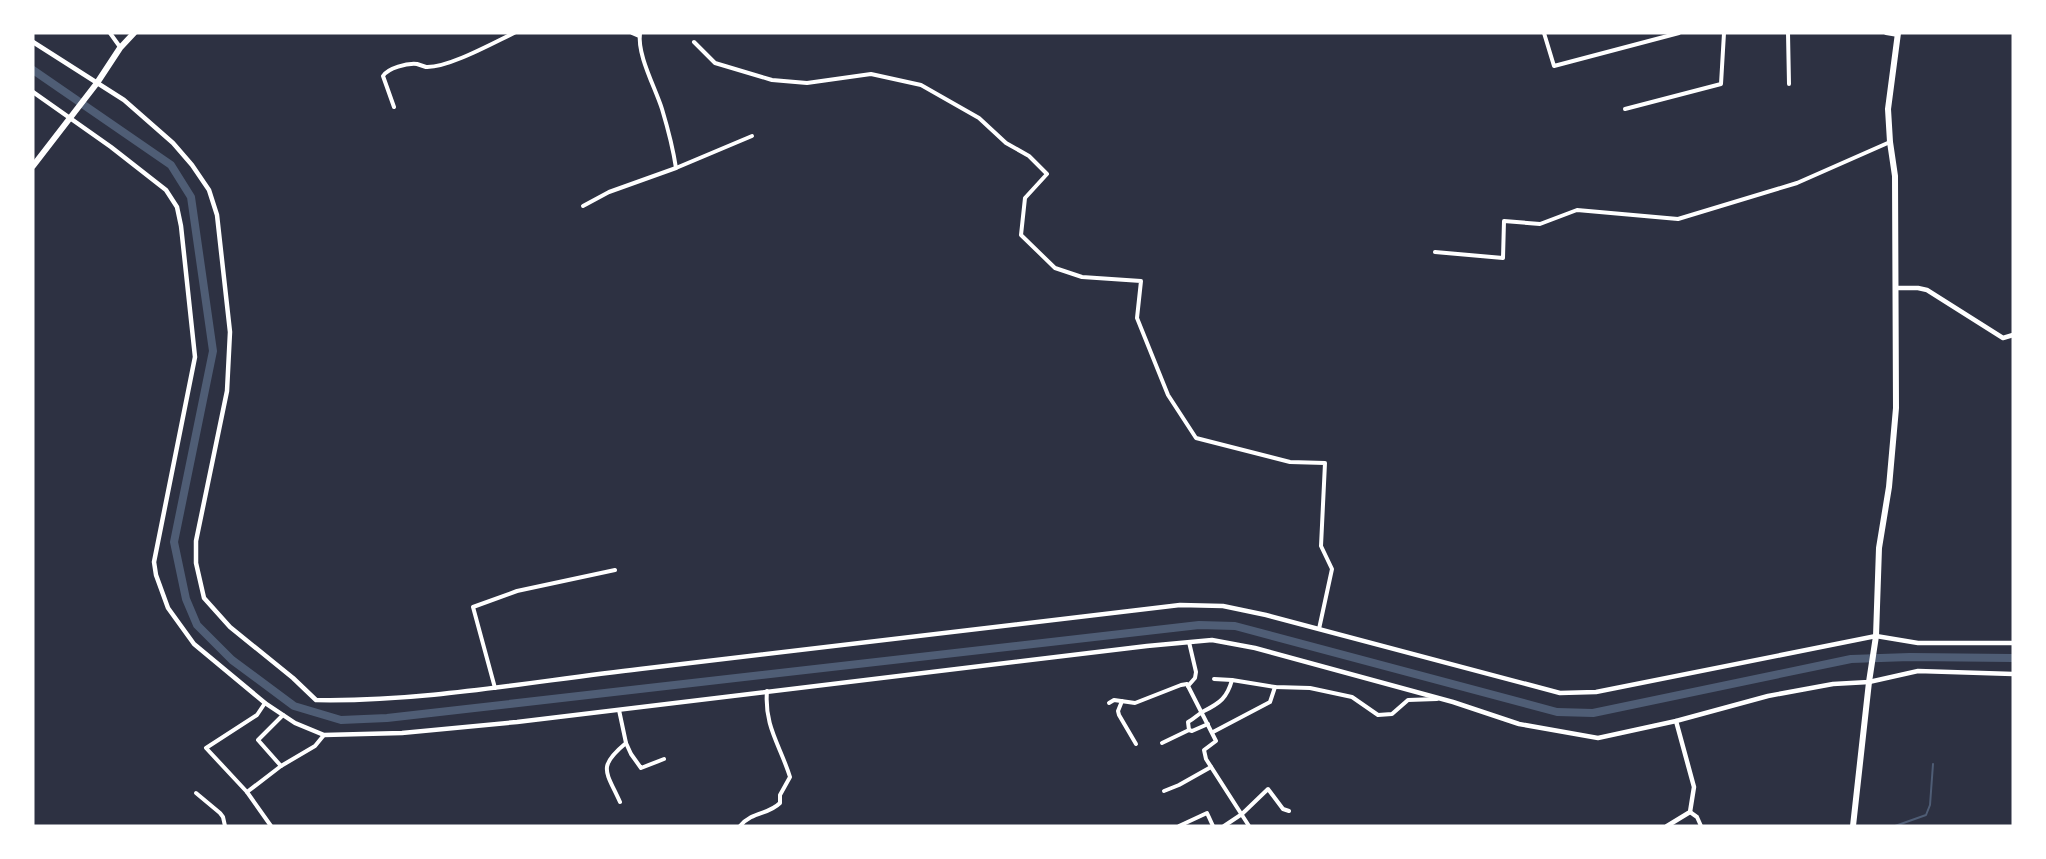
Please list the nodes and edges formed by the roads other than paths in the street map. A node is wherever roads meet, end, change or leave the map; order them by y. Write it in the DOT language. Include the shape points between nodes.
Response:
graph roads {
  1 [pos="110,33"];
  2 [pos="134,33"];
  3 [pos="514,33"];
  4 [pos="632,33"];
  5 [pos="1544,33"];
  6 [pos="1679,33"];
  7 [pos="1725,33"];
  8 [pos="1788,33"];
  9 [pos="1886,33"];
  10 [pos="639,34"];
  11 [pos="1898,34"];
  12 [pos="33,42"];
  13 [pos="694,42"];
  14 [pos="120,48"];
  15 [pos="97,83"];
  16 [pos="1789,84"];
  17 [pos="33,92"];
  18 [pos="394,107"];
  19 [pos="1625,108"];
  20 [pos="72,117"];
  21 [pos="752,136"];
  22 [pos="1890,142"];
  23 [pos="33,166"];
  24 [pos="676,168"];
  25 [pos="583,206"];
  26 [pos="1435,252"];
  27 [pos="1897,288"];
  28 [pos="2013,335"];
  29 [pos="615,570"];
  30 [pos="1318,629"];
  31 [pos="1876,636"];
  32 [pos="1189,641"];
  33 [pos="2013,643"];
  34 [pos="2013,674"];
  35 [pos="1214,679"];
  36 [pos="1232,680"];
  37 [pos="1869,682"];
  38 [pos="1188,686"];
  39 [pos="1275,687"];
  40 [pos="495,688"];
  41 [pos="767,691"];
  42 [pos="1441,699"];
  43 [pos="1122,701"];
  44 [pos="265,703"];
  45 [pos="1109,703"];
  46 [pos="619,710"];
  47 [pos="1201,712"];
  48 [pos="283,715"];
  49 [pos="1676,721"];
  50 [pos="1208,724"];
  51 [pos="1189,730"];
  52 [pos="1213,732"];
  53 [pos="324,735"];
  54 [pos="626,743"];
  55 [pos="1162,743"];
  56 [pos="1136,744"];
  57 [pos="664,759"];
  58 [pos="281,766"];
  59 [pos="1211,767"];
  60 [pos="1164,791"];
  61 [pos="247,792"];
  62 [pos="196,793"];
  63 [pos="620,802"];
  64 [pos="1289,811"];
  65 [pos="1690,812"];
  66 [pos="1242,814"];
  67 [pos="223,825"];
  68 [pos="271,826"];
  69 [pos="740,826"];
  70 [pos="1179,826"];
  71 [pos="1213,826"];
  72 [pos="1224,826"];
  73 [pos="1249,826"];
  74 [pos="1667,826"];
  75 [pos="1701,826"];
  76 [pos="1853,826"];
  1 -- 14 [label="street"];
  2 -- 14 [label="main road"];
  3 -- 18 [label="street" via="441,64 403,65 383,74"];
  4 -- 10 [label="street"];
  5 -- 6 [label="street" via="1554,66"];
  7 -- 19 [label="street" via="1721,84"];
  8 -- 16 [label="street"];
  9 -- 11 [label="street"];
  10 -- 24 [label="street" via="671,137"];
  11 -- 22 [label="main road" via="1888,109"];
  12 -- 15 [label="street"];
  13 -- 30 [label="street" via="715,63 772,80 807,83 871,74 921,85 979,118 1006,143 1029,156 1047,174 1025,198 1021,235 1055,268 1082,277 1141,281 1137,318 1168,395 1196,438 1290,462 1325,463 1321,546 1332,569"];
  14 -- 15 [label="main road"];
  15 -- 20 [label="main road"];
  15 -- 40 [label="street" via="124,100 173,143 209,190 217,215 230,332 223,416 196,540 196,563 204,598 230,627 316,700 361,701"];
  17 -- 20 [label="street"];
  20 -- 23 [label="main road"];
  20 -- 44 [label="street" via="166,190 177,207 195,357 154,562 156,575 168,608 194,644"];
  21 -- 24 [label="street"];
  22 -- 26 [label="street" via="1797,183 1678,219 1577,210 1540,224 1504,221 1503,258"];
  22 -- 27 [label="main road" via="1895,176"];
  24 -- 25 [label="street" via="609,192"];
  27 -- 28 [label="street" via="1927,290 2003,338"];
  27 -- 31 [label="main road" via="1896,408 1879,548"];
  29 -- 40 [label="street" via="518,591 473,607"];
  30 -- 31 [label="street" via="1560,693 1596,692"];
  30 -- 40 [label="street" via="1223,606 1180,606"];
  31 -- 33 [label="street" via="1918,643"];
  31 -- 37 [label="main road"];
  32 -- 38 [label="street" via="1196,672"];
  32 -- 41 [label="street"];
  32 -- 42 [label="street" via="1212,640 1255,648"];
  34 -- 37 [label="street" via="1918,671"];
  35 -- 36 [label="street"];
  36 -- 39 [label="street"];
  36 -- 47 [label="street" via="1221,701"];
  37 -- 49 [label="street" via="1768,696"];
  37 -- 76 [label="main road"];
  38 -- 43 [label="street" via="1181,685 1135,703"];
  38 -- 47 [label="street"];
  39 -- 42 [label="street" via="1310,688 1352,697 1378,715 1392,714 1408,700"];
  39 -- 52 [label="street" via="1270,702"];
  41 -- 46 [label="street"];
  41 -- 69 [label="street" via="769,726 790,777 775,807 748,817"];
  42 -- 49 [label="street" via="1519,724 1598,738"];
  43 -- 45 [label="street"];
  43 -- 56 [label="street" via="1119,715"];
  44 -- 48 [label="street"];
  44 -- 61 [label="street" via="257,715 206,748"];
  46 -- 53 [label="street" via="402,733"];
  46 -- 54 [label="street"];
  47 -- 50 [label="street"];
  47 -- 51 [label="street" via="1188,722"];
  48 -- 53 [label="street"];
  48 -- 58 [label="street" via="258,740"];
  49 -- 65 [label="street" via="1694,787"];
  50 -- 51 [label="street"];
  50 -- 52 [label="street"];
  51 -- 55 [label="street"];
  52 -- 59 [label="street" via="1216,741 1204,750"];
  53 -- 58 [label="street" via="315,746"];
  54 -- 57 [label="street" via="641,768"];
  54 -- 63 [label="street" via="607,763"];
  58 -- 61 [label="street"];
  59 -- 60 [label="street"];
  59 -- 66 [label="street"];
  61 -- 68 [label="street"];
  62 -- 67 [label="street" via="220,813"];
  64 -- 66 [label="street" via="1268,789"];
  65 -- 74 [label="street"];
  65 -- 75 [label="street"];
  66 -- 72 [label="street"];
  66 -- 73 [label="street"];
  70 -- 71 [label="street" via="1207,813"];
}
